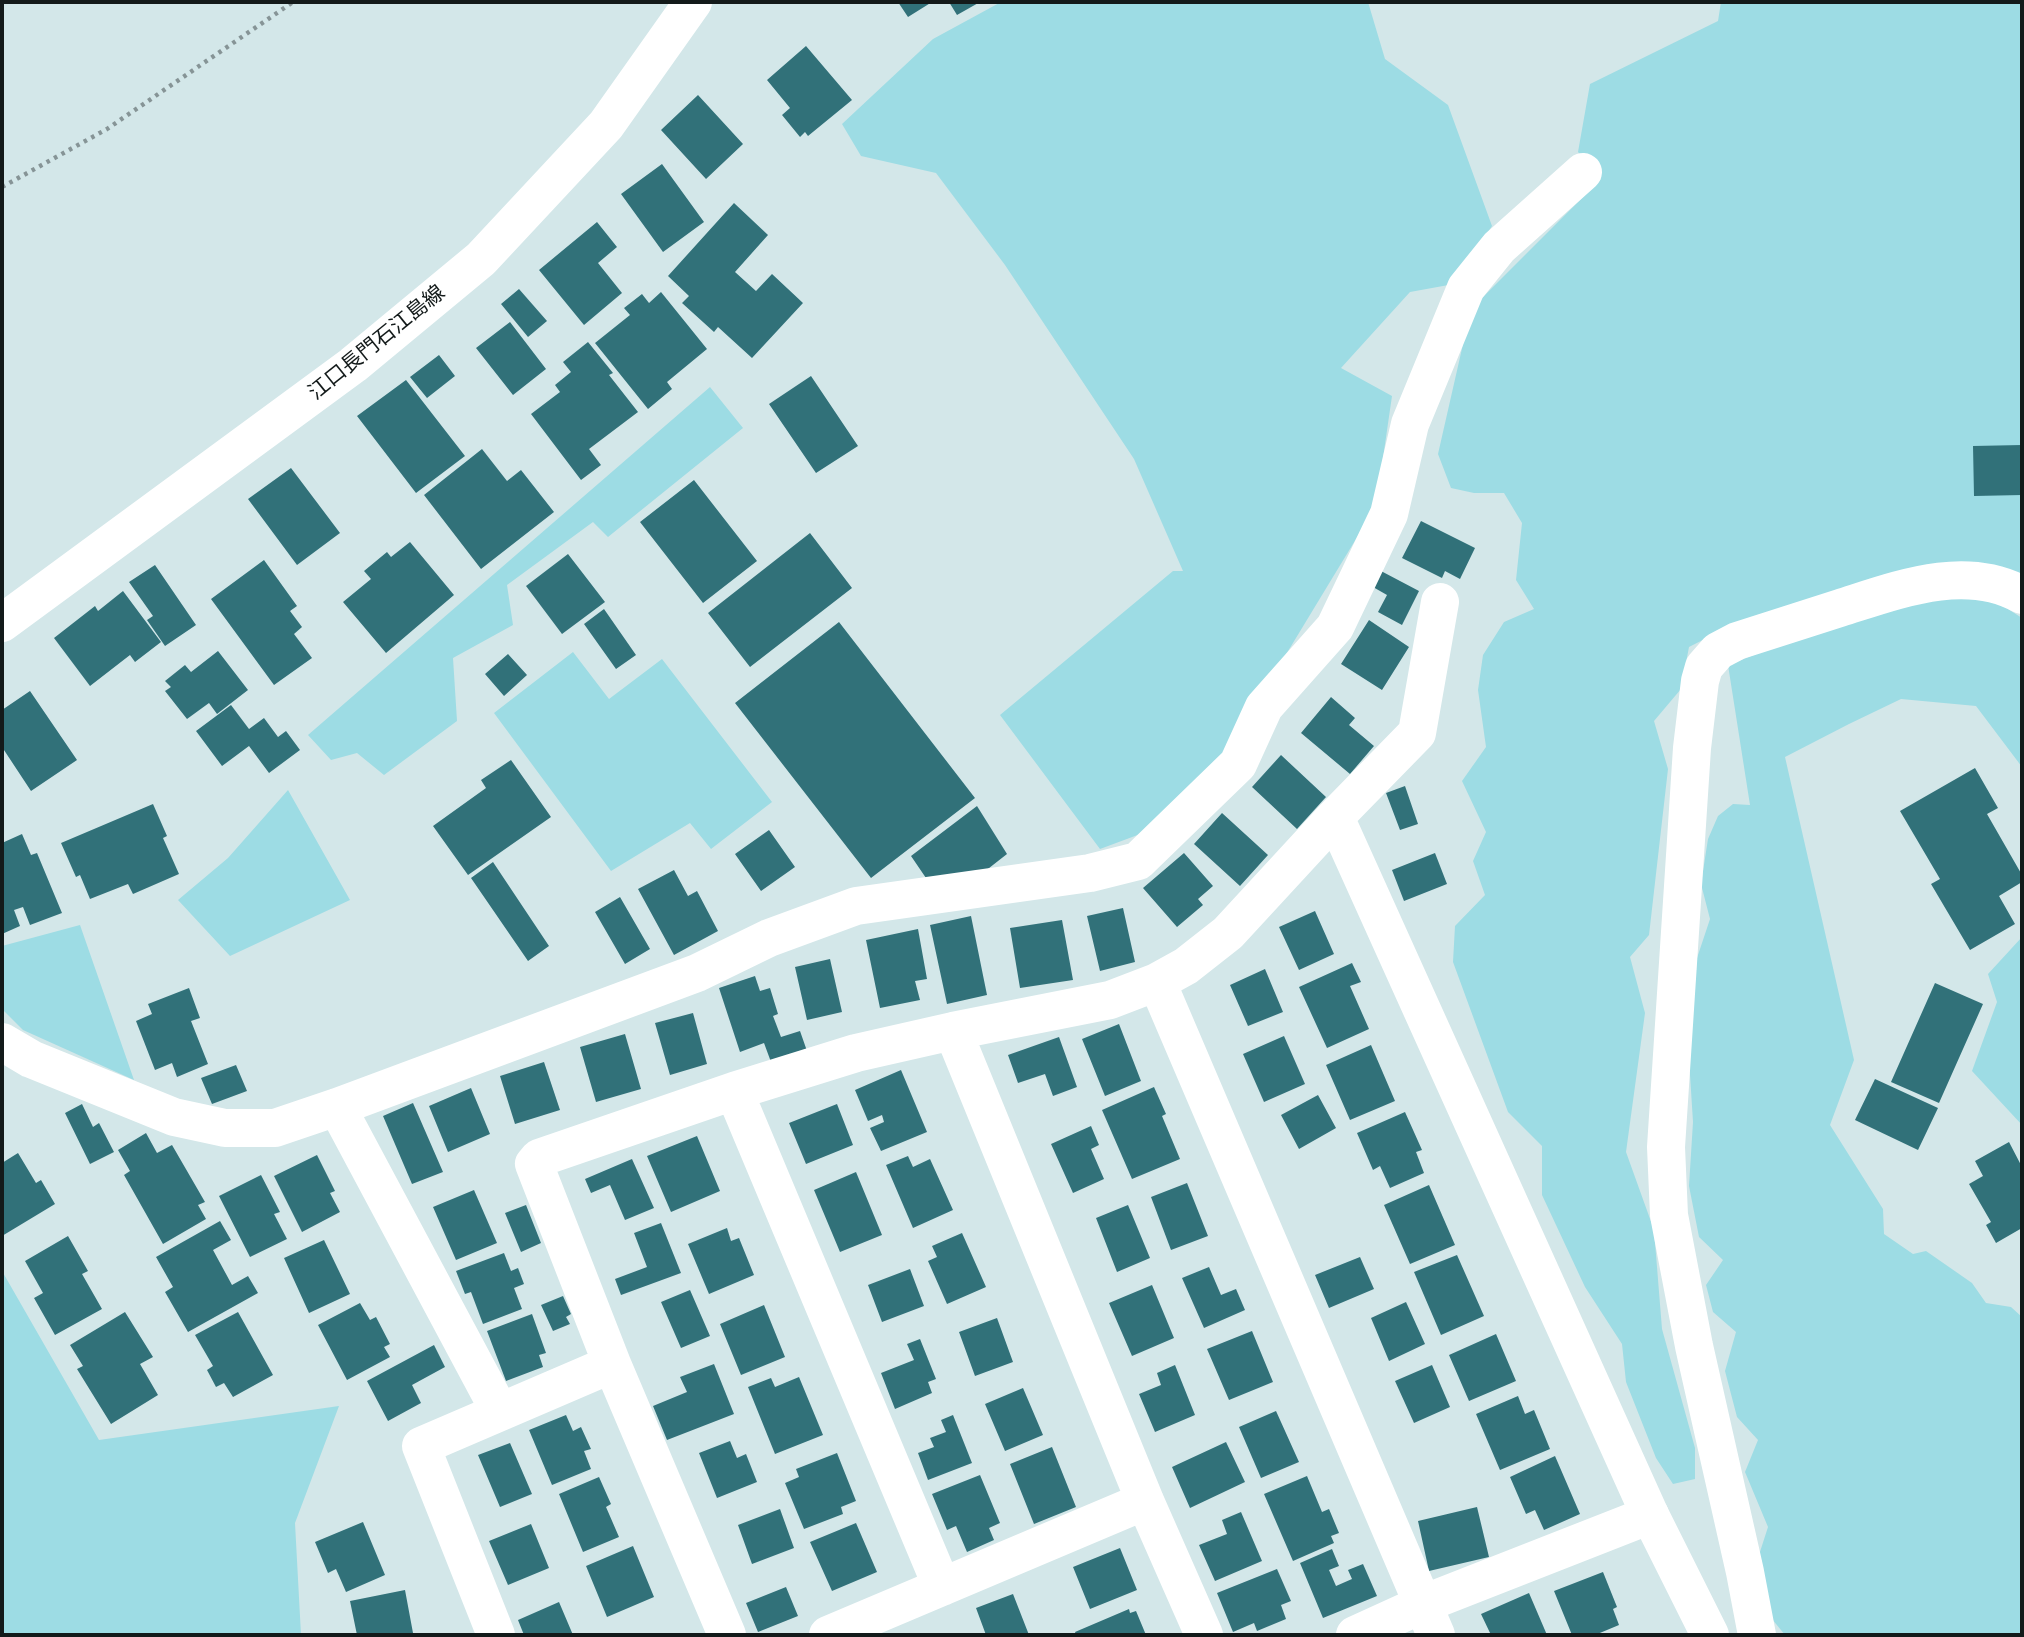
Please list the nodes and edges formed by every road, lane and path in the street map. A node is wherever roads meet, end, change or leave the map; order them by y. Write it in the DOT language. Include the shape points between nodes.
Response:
graph roads {
  1 [pos="293,2"];
  2 [pos="693,2"];
  3 [pos="1583,172"];
  4 [pos="2,187"];
  5 [pos="2022,594"];
  6 [pos="1440,602"];
  7 [pos="2,623"];
  8 [pos="1335,817"];
  9 [pos="1157,982"];
  10 [pos="953,1031"];
  11 [pos="2,1042"];
  12 [pos="734,1091"];
  13 [pos="337,1107"];
  14 [pos="612,1364"];
  15 [pos="500,1412"];
  16 [pos="1145,1502"];
  17 [pos="1650,1515"];
  18 [pos="942,1587"];
  19 [pos="1430,1620"];
  20 [pos="496,1635"];
  21 [pos="727,1635"];
  22 [pos="828,1635"];
  23 [pos="1204,1635"];
  24 [pos="1355,1635"];
  25 [pos="1710,1635"];
  26 [pos="1757,1635"];
  1 -- 4 [label="path" via="107,129"];
  2 -- 7 [label="street, 江口長門石江島線" via="606,125 481,259 353,365"];
  3 -- 13 [label="street" via="1499,247 1466,288 1409,424 1389,514 1335,627 1264,708 1238,764 1138,861 1090,873 856,906 769,938 698,972"];
  5 -- 26 [label="street" via="1985,580 1906,587 1737,641 1718,651 1704,667 1700,681 1666,1147 1669,1216"];
  6 -- 8 [label="street" via="1417,733"];
  8 -- 9 [label="street" via="1228,933"];
  8 -- 17 [label="street"];
  9 -- 10 [label="street" via="1110,1000"];
  9 -- 19 [label="street"];
  10 -- 12 [label="street" via="856,1053"];
  10 -- 16 [label="street"];
  11 -- 13 [label="street" via="31,1059 174,1117 225,1128 275,1128"];
  12 -- 14 [label="street" via="539,1158 534,1164"];
  12 -- 18 [label="street"];
  13 -- 15 [label="street"];
  14 -- 15 [label="street"];
  14 -- 21 [label="street"];
  15 -- 20 [label="street" via="421,1446"];
  16 -- 18 [label="street"];
  16 -- 23 [label="street"];
  17 -- 19 [label="street"];
  17 -- 25 [label="street"];
  18 -- 22 [label="street"];
  19 -- 24 [label="street"];
}
